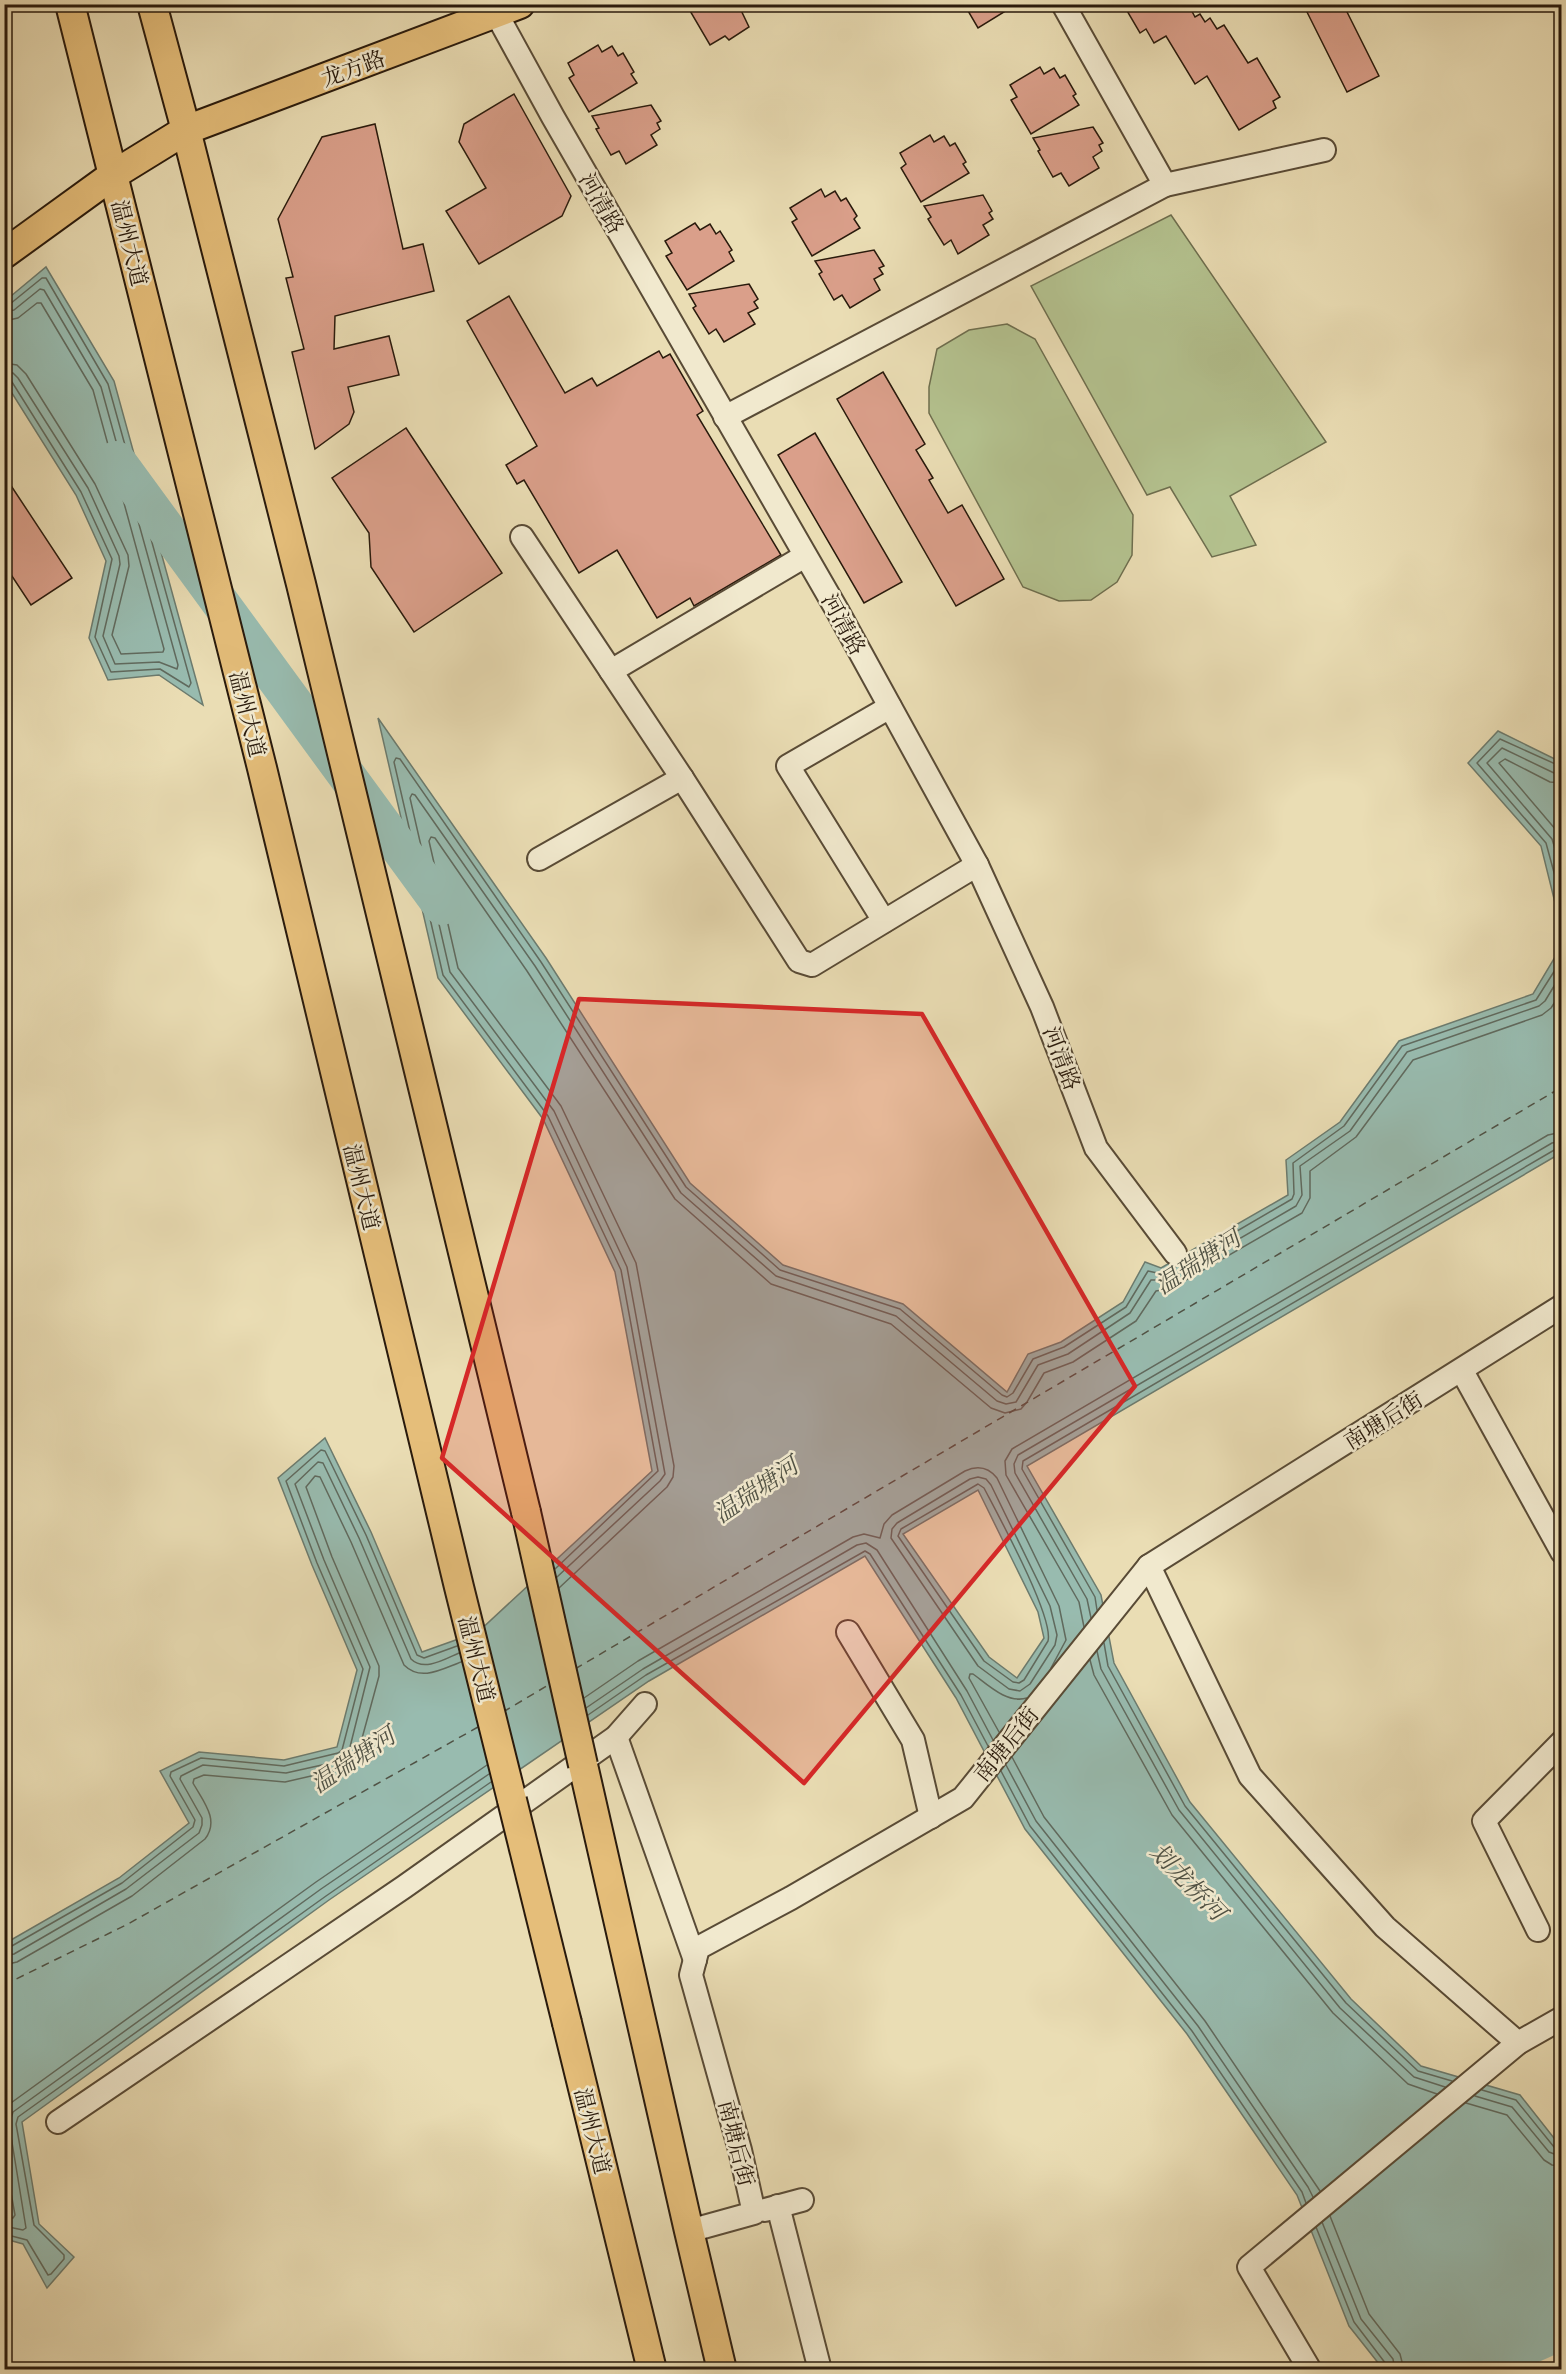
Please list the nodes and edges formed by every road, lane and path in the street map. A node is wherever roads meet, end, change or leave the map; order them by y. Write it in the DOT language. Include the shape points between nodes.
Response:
graph roads {
  1 [pos="70,4"];
  2 [pos="152,4"];
  3 [pos="1063,4"];
  4 [pos="502,8"];
  5 [pos="186,130"];
  6 [pos="1324,150"];
  7 [pos="112,175"];
  8 [pos="1165,185"];
  9 [pos="4,254"];
  10 [pos="725,417"];
  11 [pos="522,537"];
  12 [pos="804,556"];
  13 [pos="611,671"];
  14 [pos="890,707"];
  15 [pos="682,778"];
  16 [pos="539,859"];
  17 [pos="977,865"];
  18 [pos="884,921"];
  19 [pos="1175,1252"];
  20 [pos="1562,1306"];
  21 [pos="1462,1371"];
  22 [pos="1562,1552"];
  23 [pos="1149,1566"];
  24 [pos="848,1632"];
  25 [pos="645,1704"];
  26 [pos="616,1737"];
  27 [pos="1562,1742"];
  28 [pos="931,1817"];
  29 [pos="1539,1930"];
  30 [pos="695,1960"];
  31 [pos="1562,2018"];
  32 [pos="1518,2043"];
  33 [pos="57,2122"];
  34 [pos="802,2200"];
  35 [pos="778,2206"];
  36 [pos="754,2213"];
  37 [pos="689,2231"];
  38 [pos="652,2370"];
  39 [pos="722,2370"];
  40 [pos="820,2370"];
  41 [pos="1310,2370"];
  1 -- 7 [label="main road, 温州大道"];
  2 -- 5 [label="main road"];
  3 -- 8 [label="street"];
  4 -- 5 [label="main road, 龙方路"];
  4 -- 10 [label="street, 河清路"];
  5 -- 7 [label="main road, 龙方路"];
  5 -- 37 [label="main road, bridge" via="301,584 526,1512"];
  6 -- 8 [label="street"];
  7 -- 9 [label="main road, 龙方路"];
  7 -- 38 [label="main road, 温州大道, bridge" via="262,768"];
  8 -- 10 [label="street"];
  10 -- 12 [label="street, 河清路"];
  11 -- 13 [label="street"];
  12 -- 13 [label="street"];
  12 -- 14 [label="street, 河清路"];
  13 -- 15 [label="street"];
  14 -- 17 [label="street, 河清路"];
  14 -- 18 [label="street" via="788,766"];
  15 -- 16 [label="street"];
  15 -- 18 [label="street" via="799,961 812,965"];
  17 -- 18 [label="street"];
  17 -- 19 [label="street, 河清路" via="1042,1007 1096,1148"];
  20 -- 21 [label="street, 南塘后街"];
  21 -- 22 [label="street"];
  21 -- 23 [label="street, 南塘后街"];
  23 -- 28 [label="street, 南塘后街" via="963,1798"];
  23 -- 32 [label="street" via="1250,1776 1385,1927"];
  24 -- 28 [label="street" via="913,1740"];
  25 -- 26 [label="street"];
  26 -- 30 [label="street"];
  26 -- 33 [label="street" via="404,1887"];
  27 -- 29 [label="street" via="1484,1821"];
  28 -- 30 [label="street, 南塘后街" via="698,1948"];
  30 -- 36 [label="street, 南塘后街" via="691,1975"];
  31 -- 32 [label="street"];
  32 -- 41 [label="street" via="1249,2267"];
  34 -- 35 [label="street"];
  35 -- 36 [label="street"];
  35 -- 40 [label="street"];
  36 -- 37 [label="street, 南塘后街"];
  37 -- 39 [label="main road"];
}
